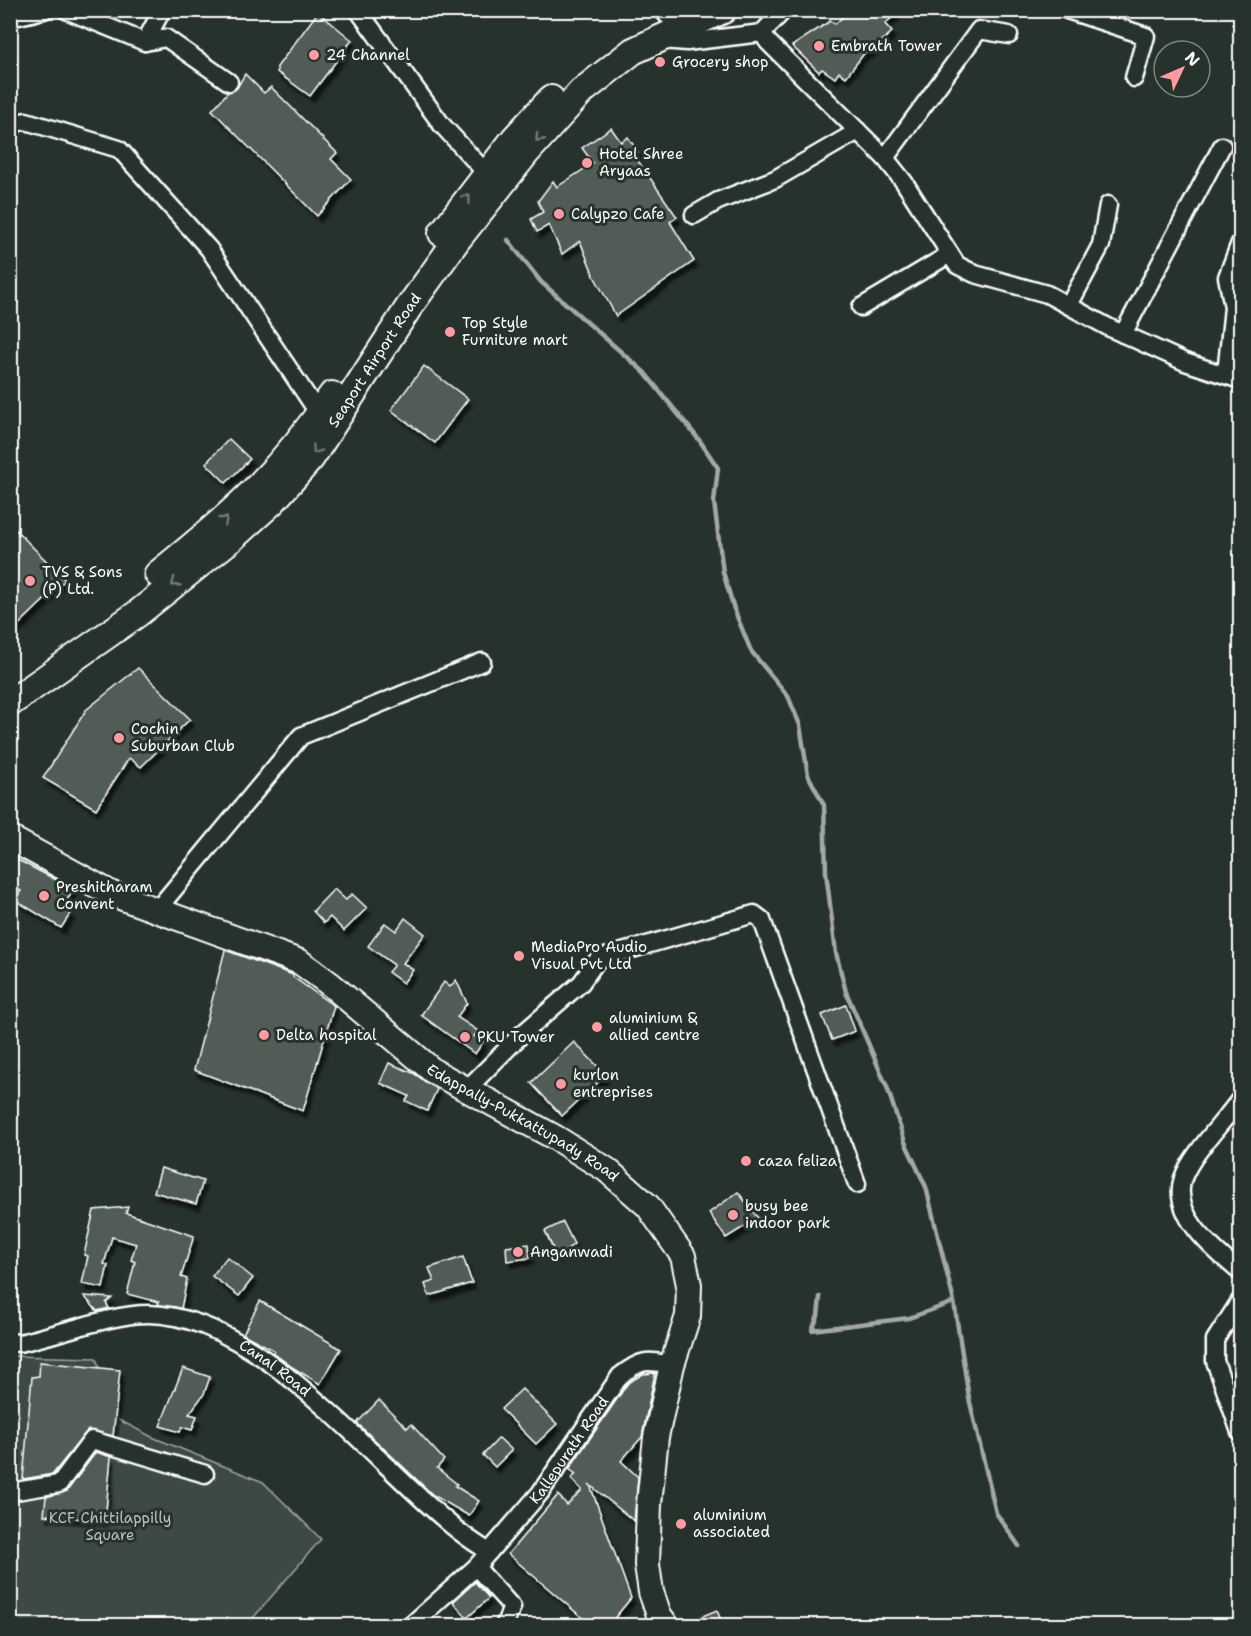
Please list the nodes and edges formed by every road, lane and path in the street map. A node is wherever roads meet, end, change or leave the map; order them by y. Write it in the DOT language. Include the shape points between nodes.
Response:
graph roads {
  1 [pos="44,10"];
  2 [pos="66,10"];
  3 [pos="162,10"];
  4 [pos="358,10"];
  5 [pos="723,10"];
  6 [pos="784,10"];
  7 [pos="1067,10"];
  8 [pos="670,12"];
  9 [pos="10,18"];
  10 [pos="762,33"];
  11 [pos="1008,35"];
  12 [pos="658,40"];
  13 [pos="145,42"];
  14 [pos="1134,78"];
  15 [pos="229,82"];
  16 [pos="10,124"];
  17 [pos="858,130"];
  18 [pos="1222,146"];
  19 [pos="885,158"];
  20 [pos="486,173"];
  21 [pos="1108,205"];
  22 [pos="694,215"];
  23 [pos="1240,243"];
  24 [pos="950,254"];
  25 [pos="1069,305"];
  26 [pos="861,307"];
  27 [pos="1123,334"];
  28 [pos="1233,377"];
  29 [pos="319,414"];
  30 [pos="482,662"];
  31 [pos="10,683"];
  32 [pos="10,703"];
  33 [pos="10,838"];
  34 [pos="156,911"];
  35 [pos="467,1089"];
  36 [pos="1240,1099"];
  37 [pos="857,1184"];
  38 [pos="1240,1272"];
  39 [pos="1240,1301"];
  40 [pos="10,1342"];
  41 [pos="672,1365"];
  42 [pos="1240,1432"];
  43 [pos="205,1474"];
  44 [pos="10,1492"];
  45 [pos="489,1552"];
  46 [pos="476,1567"];
  47 [pos="659,1622"];
  48 [pos="410,1626"];
  49 [pos="504,1626"];
  1 -- 9 [label="street"];
  2 -- 13 [label="street"];
  3 -- 13 [label="street"];
  4 -- 20 [label="street" via="442,125"];
  5 -- 12 [label="main road, Seaport Airport Road"];
  6 -- 10 [label="street"];
  7 -- 14 [label="street" via="1146,36"];
  8 -- 20 [label="main road, Seaport Airport Road" via="621,38 570,80"];
  10 -- 12 [label="street" via="687,42"];
  10 -- 17 [label="street" via="804,80"];
  11 -- 19 [label="street" via="979,30"];
  12 -- 32 [label="main road, Seaport Airport Road, one-way" via="606,70 527,152 416,297 311,458 273,501 137,614"];
  13 -- 15 [label="street" via="166,38"];
  16 -- 29 [label="street" via="26,121 119,149 209,249"];
  17 -- 19 [label="street"];
  17 -- 22 [label="street" via="775,179 718,201"];
  18 -- 27 [label="street"];
  19 -- 24 [label="street"];
  29 -- 20 [label="main road, Seaport Airport Road, one-way"];
  21 -- 25 [label="street" via="1101,245"];
  23 -- 28 [label="street" via="1227,277 1233,306"];
  24 -- 25 [label="street" via="957,265 975,274 1019,284"];
  24 -- 26 [label="street"];
  25 -- 27 [label="street"];
  27 -- 28 [label="street" via="1185,362"];
  31 -- 29 [label="main road, Seaport Airport Road, one-way" via="128,599 220,524 268,479"];
  30 -- 34 [label="street" via="301,736"];
  33 -- 34 [label="main road, Edappally-Pukkattupady Road" via="112,894"];
  34 -- 35 [label="main road, Edappally-Pukkattupady Road" via="300,962 433,1071"];
  35 -- 37 [label="street" via="520,1035 581,983 598,959 754,914 762,920"];
  35 -- 41 [label="main road, Edappally-Pukkattupady Road" via="607,1170 648,1206 667,1230 683,1256 688,1285 688,1316"];
  36 -- 38 [label="street" via="1196,1157 1183,1179 1182,1191 1192,1225"];
  39 -- 42 [label="street" via="1215,1340 1215,1361"];
  40 -- 45 [label="street, Canal Road" via="147,1314 187,1319 253,1352 310,1394 455,1529"];
  41 -- 45 [label="street, Kallepurath Road" via="646,1360 621,1376 540,1493"];
  41 -- 47 [label="main road, Edappally-Pukkattupady Road" via="656,1437 650,1504 647,1565"];
  43 -- 44 [label="street" via="92,1440 59,1484"];
  45 -- 46 [label="street, Kallepurath Road"];
  46 -- 48 [label="street, Kallepurath Road"];
  46 -- 49 [label="street" via="512,1606"];
}
